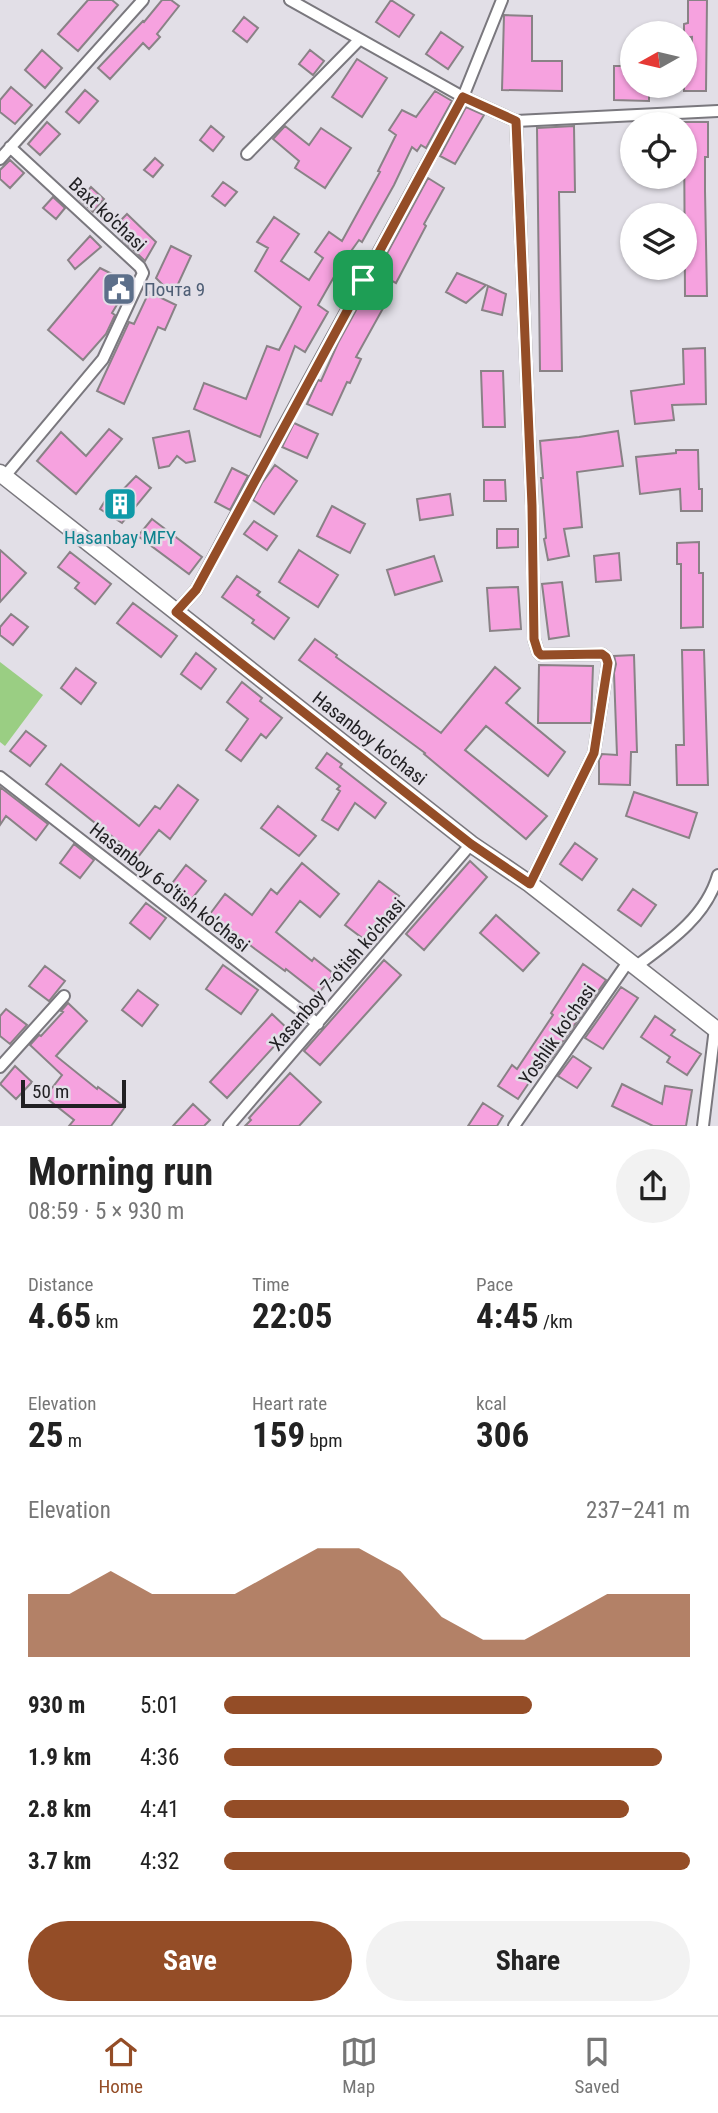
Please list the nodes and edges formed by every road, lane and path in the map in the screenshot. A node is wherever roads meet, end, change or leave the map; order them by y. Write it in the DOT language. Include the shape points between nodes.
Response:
graph roads {
  1 [pos="143,0"];
  2 [pos="290,0"];
  3 [pos="502,0"];
  4 [pos="359,40"];
  5 [pos="463,97"];
  6 [pos="718,111"];
  7 [pos="516,121"];
  8 [pos="10,147"];
  9 [pos="247,154"];
  10 [pos="0,159"];
  11 [pos="2,474"];
  12 [pos="176,612"];
  13 [pos="0,778"];
  14 [pos="471,844"];
  15 [pos="718,875"];
  16 [pos="530,884"];
  17 [pos="631,964"];
  18 [pos="64,996"];
  19 [pos="318,1024"];
  20 [pos="716,1030"];
  21 [pos="0,1067"];
  22 [pos="229,1126"];
  23 [pos="514,1126"];
  24 [pos="703,1126"];
  1 -- 8 [label="street"];
  2 -- 4 [label="street"];
  3 -- 5 [label="street"];
  4 -- 5 [label="street"];
  4 -- 9 [label="street"];
  5 -- 7 [label="street"];
  5 -- 12 [label="street" via="196,590"];
  6 -- 7 [label="street"];
  7 -- 16 [label="street" via="534,639 541,655 602,654 608,663 594,753"];
  8 -- 10 [label="street"];
  8 -- 11 [label="street, Baxt ko'chasi" via="143,273 103,359"];
  11 -- 12 [label="street, Hasanboy ko'chasi"];
  12 -- 14 [label="street, Hasanboy ko'chasi"];
  13 -- 19 [label="street, Hasanboy 6-o'tish ko'chasi"];
  14 -- 16 [label="street, Hasanboy ko'chasi"];
  14 -- 19 [label="street, Xasanboy 7-o'tish ko'chasi"];
  15 -- 17 [label="street, Yoshlik ko'chasi" via="701,911 676,936"];
  16 -- 17 [label="street, Hasanboy ko'chasi"];
  17 -- 20 [label="street, Hasanboy ko'chasi"];
  17 -- 23 [label="street, Yoshlik ko'chasi"];
  18 -- 21 [label="street"];
  19 -- 22 [label="street, Xasanboy 7-o'tish ko'chasi"];
  20 -- 24 [label="street"];
}
